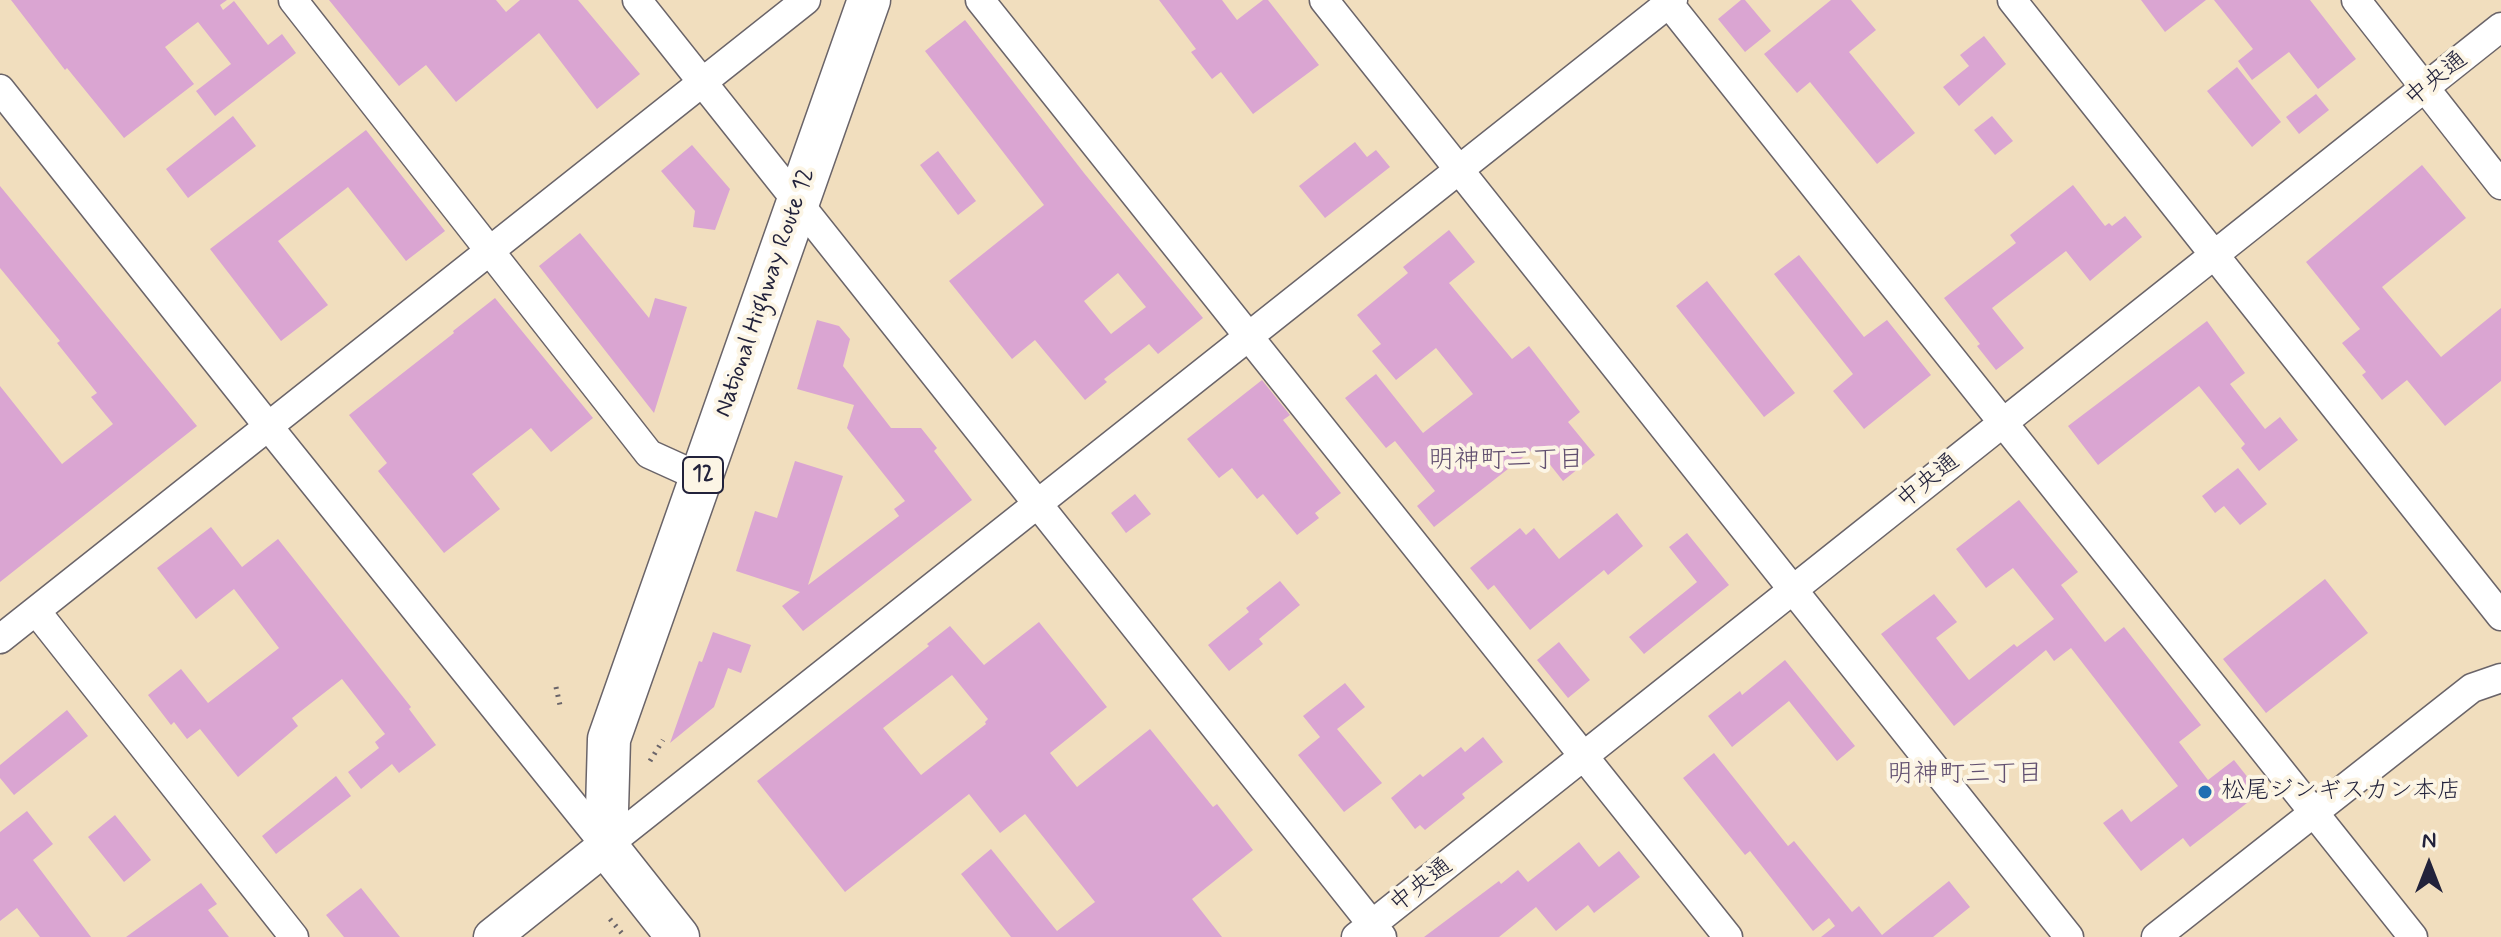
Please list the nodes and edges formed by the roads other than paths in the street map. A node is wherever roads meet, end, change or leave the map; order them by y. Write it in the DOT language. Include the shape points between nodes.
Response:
graph roads {
  1 [pos="293,0"];
  2 [pos="637,0"];
  3 [pos="806,0"];
  4 [pos="869,0"];
  5 [pos="980,0"];
  6 [pos="1324,0"];
  7 [pos="2012,0"];
  8 [pos="2356,0"];
  9 [pos="1669,1"];
  10 [pos="2501,27"];
  11 [pos="702,82"];
  12 [pos="0,89"];
  13 [pos="2425,89"];
  14 [pos="1459,167"];
  15 [pos="2501,185"];
  16 [pos="798,199"];
  17 [pos="491,250"];
  18 [pos="2216,255"];
  19 [pos="1249,336"];
  20 [pos="2002,424"];
  21 [pos="268,426"];
  22 [pos="702,478"];
  23 [pos="1037,505"];
  24 [pos="1794,590"];
  25 [pos="36,611"];
  26 [pos="2501,616"];
  27 [pos="0,639"];
  28 [pos="2501,678"];
  29 [pos="1584,758"];
  30 [pos="2314,812"];
  31 [pos="606,846"];
  32 [pos="1370,933"];
  33 [pos="294,937"];
  34 [pos="492,937"];
  35 [pos="678,937"];
  36 [pos="1728,937"];
  37 [pos="2069,937"];
  38 [pos="2156,937"];
  39 [pos="2413,937"];
  1 -- 17 [label="street"];
  2 -- 11 [label="street"];
  3 -- 11 [label="street"];
  4 -- 16 [label="highway, National Highway Route 12 / 12"];
  5 -- 19 [label="street"];
  6 -- 14 [label="street"];
  7 -- 18 [label="street"];
  8 -- 13 [label="street"];
  9 -- 14 [label="street"];
  9 -- 20 [label="street"];
  10 -- 13 [label="street, 中央通"];
  11 -- 16 [label="street"];
  11 -- 17 [label="street"];
  12 -- 21 [label="street"];
  13 -- 15 [label="street"];
  13 -- 18 [label="street, 中央通"];
  14 -- 19 [label="street"];
  14 -- 24 [label="street"];
  16 -- 22 [label="highway, National Highway Route 12 / 12"];
  16 -- 23 [label="street"];
  17 -- 21 [label="street"];
  17 -- 22 [label="street" via="649,454"];
  18 -- 20 [label="street, 中央通"];
  18 -- 26 [label="street"];
  19 -- 23 [label="street"];
  19 -- 29 [label="street"];
  20 -- 24 [label="street, 中央通"];
  20 -- 30 [label="street"];
  21 -- 25 [label="street"];
  21 -- 31 [label="street"];
  22 -- 31 [label="highway, National Highway Route 12 / 12" via="609,739"];
  23 -- 31 [label="street"];
  23 -- 32 [label="street"];
  24 -- 29 [label="street, 中央通"];
  24 -- 37 [label="street"];
  25 -- 27 [label="street"];
  25 -- 33 [label="street"];
  28 -- 30 [label="street" via="2472,688"];
  29 -- 32 [label="street, 中央通"];
  29 -- 36 [label="street"];
  30 -- 38 [label="street"];
  30 -- 39 [label="street"];
  31 -- 34 [label="main road"];
  31 -- 35 [label="highway"];
}
